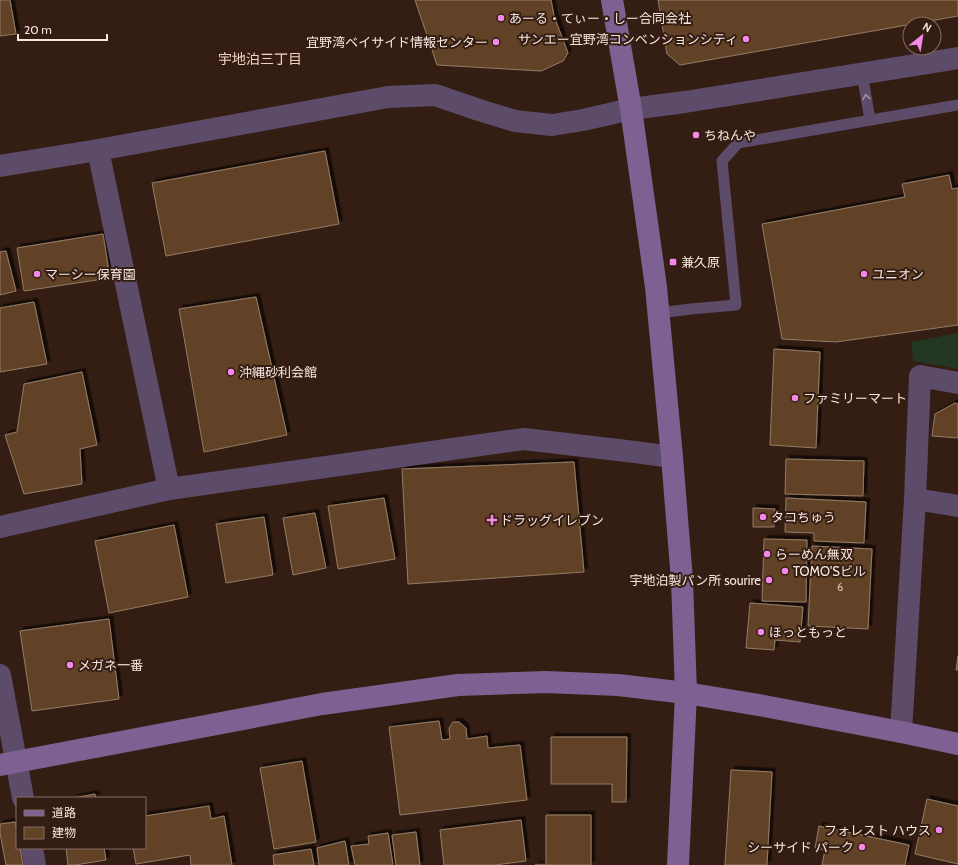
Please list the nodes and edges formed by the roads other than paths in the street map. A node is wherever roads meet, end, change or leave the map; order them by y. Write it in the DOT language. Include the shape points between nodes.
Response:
graph roads {
  1 [pos="612,0"];
  2 [pos="958,58"];
  3 [pos="862,73"];
  4 [pos="958,105"];
  5 [pos="631,109"];
  6 [pos="870,120"];
  7 [pos="98,150"];
  8 [pos="0,166"];
  9 [pos="659,313"];
  10 [pos="958,384"];
  11 [pos="672,457"];
  12 [pos="170,489"];
  13 [pos="915,499"];
  14 [pos="958,506"];
  15 [pos="0,527"];
  16 [pos="0,675"];
  17 [pos="686,693"];
  18 [pos="902,732"];
  19 [pos="958,744"];
  20 [pos="8,764"];
  21 [pos="23,797"];
  22 [pos="32,849"];
  23 [pos="35,865"];
  24 [pos="678,865"];
  1 -- 5 [label="street"];
  2 -- 3 [label="street"];
  3 -- 5 [label="street"];
  6 -- 3 [label="lane, one-way"];
  4 -- 6 [label="lane"];
  5 -- 7 [label="street" via="552,125 515,121 435,95 388,97"];
  5 -- 9 [label="street"];
  6 -- 9 [label="lane" via="738,143 722,160 736,305"];
  7 -- 8 [label="street"];
  7 -- 12 [label="street"];
  9 -- 11 [label="street"];
  10 -- 13 [label="street" via="920,376"];
  11 -- 12 [label="street" via="524,439"];
  11 -- 17 [label="street" via="682,580"];
  12 -- 15 [label="street"];
  13 -- 14 [label="street"];
  13 -- 18 [label="street"];
  16 -- 20 [label="street"];
  17 -- 18 [label="street"];
  17 -- 20 [label="street" via="618,685 546,682 458,685 322,704"];
  17 -- 24 [label="street"];
  18 -- 19 [label="street"];
  20 -- 21 [label="street"];
  22 -- 23 [label="street"];
}
